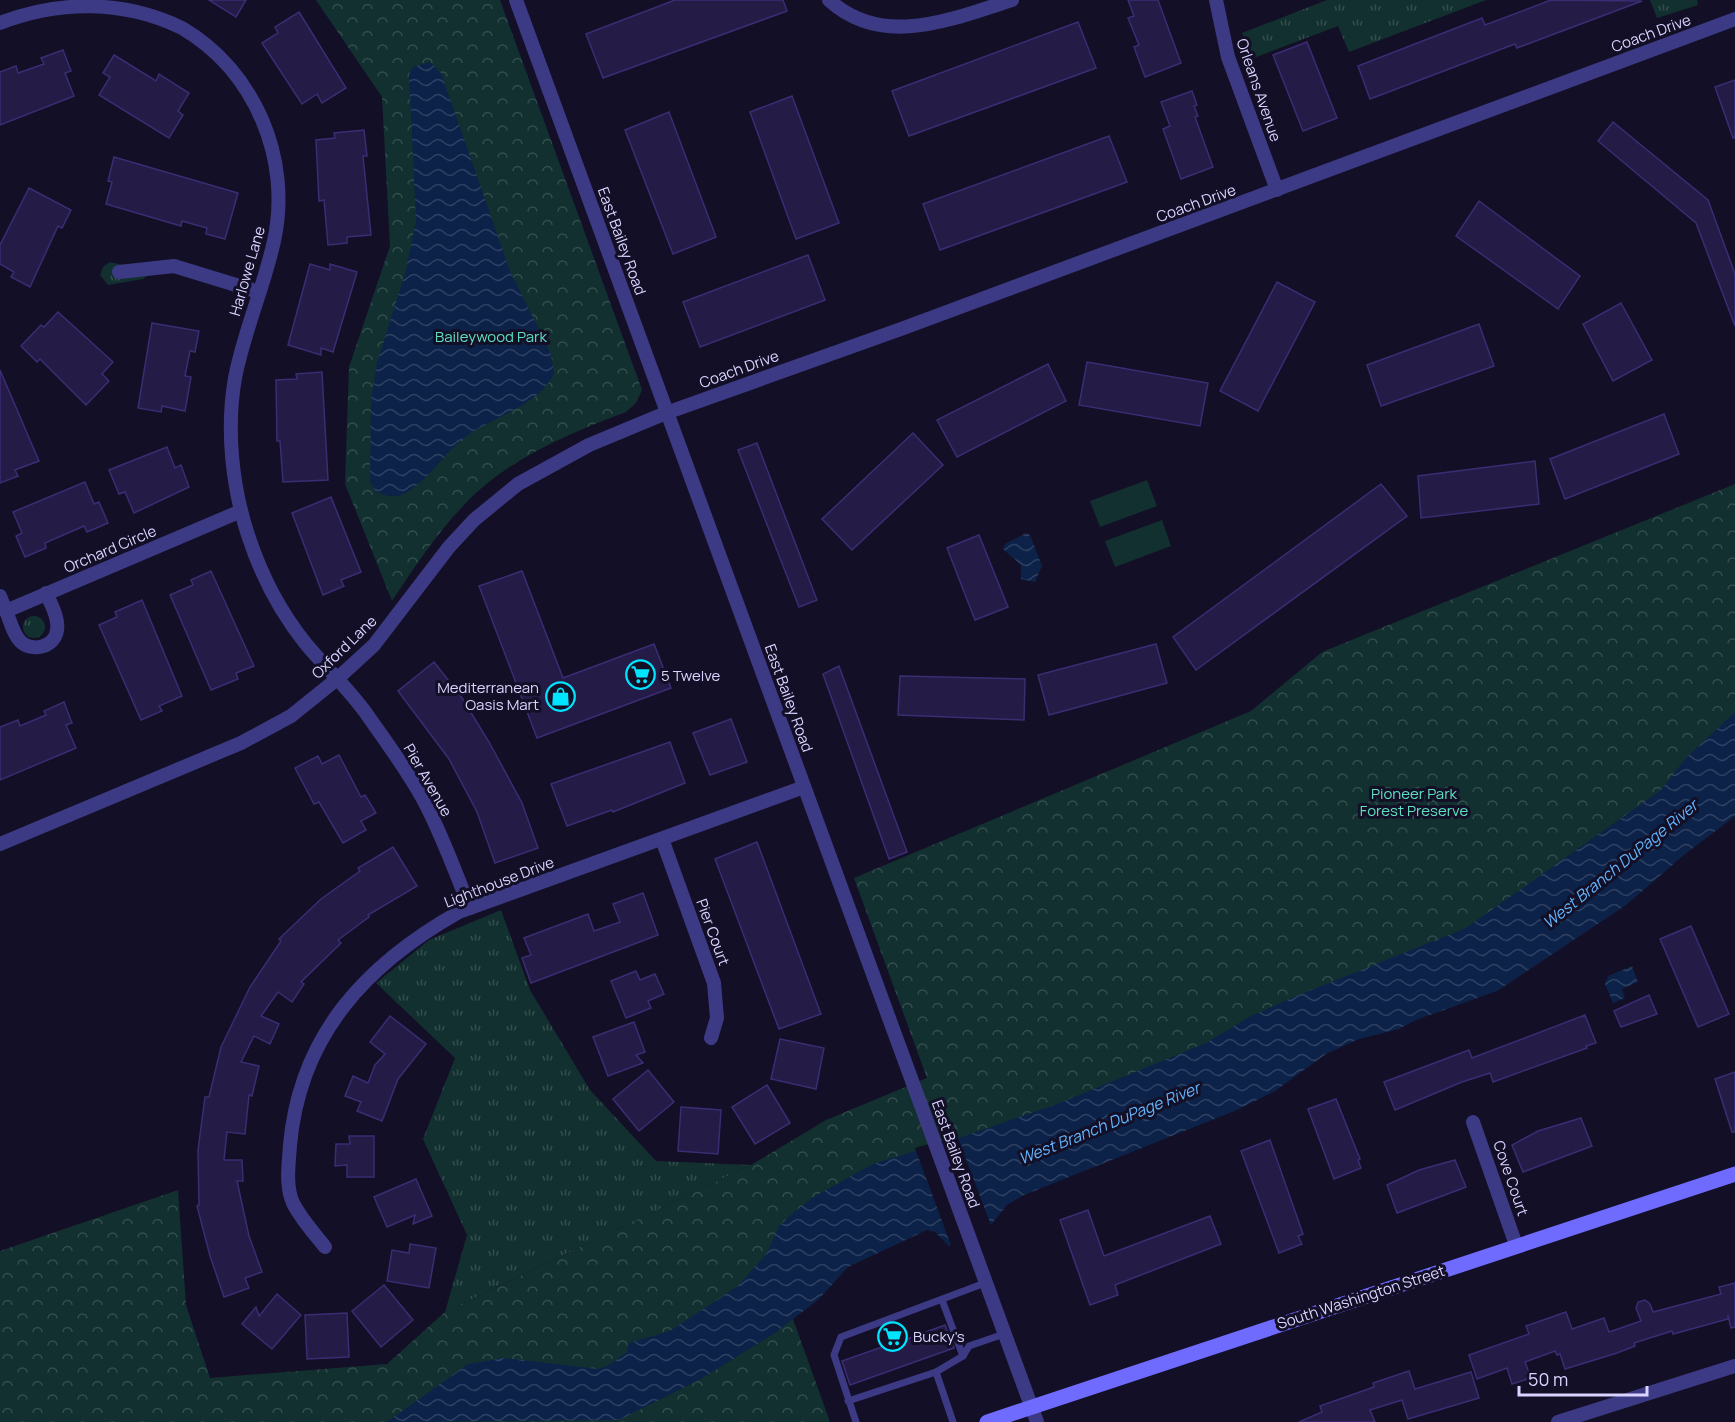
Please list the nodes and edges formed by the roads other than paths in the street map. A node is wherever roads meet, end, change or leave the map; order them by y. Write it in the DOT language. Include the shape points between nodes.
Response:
graph roads {
  1 [pos="516,0"];
  2 [pos="829,0"];
  3 [pos="1012,0"];
  4 [pos="1216,0"];
  5 [pos="1735,19"];
  6 [pos="0,23"];
  7 [pos="1277,190"];
  8 [pos="119,272"];
  9 [pos="259,292"];
  10 [pos="666,413"];
  11 [pos="241,511"];
  12 [pos="46,593"];
  13 [pos="0,596"];
  14 [pos="6,611"];
  15 [pos="338,680"];
  16 [pos="804,787"];
  17 [pos="662,839"];
  18 [pos="0,844"];
  19 [pos="470,908"];
  20 [pos="711,1038"];
  21 [pos="1473,1122"];
  22 [pos="1735,1174"];
  23 [pos="1516,1245"];
  24 [pos="325,1247"];
  25 [pos="985,1283"];
  26 [pos="942,1300"];
  27 [pos="1004,1334"];
  28 [pos="963,1356"];
  29 [pos="1735,1366"];
  30 [pos="936,1372"];
  31 [pos="848,1401"];
  32 [pos="1034,1415"];
  33 [pos="856,1422"];
  34 [pos="953,1422"];
  35 [pos="987,1422"];
  36 [pos="1558,1422"];
  1 -- 10 [label="street, East Bailey Road"];
  2 -- 3 [label="street" via="848,14 873,24 909,28"];
  4 -- 7 [label="street, Orleans Avenue" via="1228,57"];
  5 -- 7 [label="street, Coach Drive"];
  6 -- 9 [label="street, Harlowe Lane" via="35,9 62,4 126,7 175,25 221,58 259,113 276,159 278,222"];
  7 -- 10 [label="street, Coach Drive"];
  8 -- 9 [label="street" via="174,266"];
  9 -- 11 [label="street, Harlowe Lane" via="241,351 232,413"];
  10 -- 15 [label="street, Oxford Lane" via="589,445 497,499 449,547 374,645"];
  10 -- 16 [label="street, East Bailey Road"];
  11 -- 12 [label="street, Orchard Circle"];
  11 -- 15 [label="street, Harlowe Lane" via="276,600"];
  12 -- 14 [label="street, Orchard Circle"];
  12 -- 14 [label="street" via="58,629 54,639 42,647 28,647 21,642"];
  13 -- 14 [label="street"];
  15 -- 18 [label="street, Oxford Lane" via="291,716 241,743"];
  15 -- 19 [label="street, Pier Avenue" via="365,712 423,800"];
  16 -- 17 [label="street, Lighthouse Drive"];
  16 -- 25 [label="street, East Bailey Road"];
  17 -- 19 [label="street, Lighthouse Drive"];
  17 -- 20 [label="street, Pier Court" via="714,983 717,1018"];
  19 -- 24 [label="street, Lighthouse Drive" via="411,940 375,969 342,1008 306,1073 291,1131 289,1190 300,1215"];
  21 -- 23 [label="street, Cove Court"];
  22 -- 23 [label="main road, South Washington Street"];
  23 -- 32 [label="main road, South Washington Street"];
  25 -- 26 [label="lane"];
  25 -- 27 [label="street, East Bailey Road"];
  26 -- 28 [label="lane"];
  26 -- 31 [label="lane" via="841,1337 834,1355"];
  27 -- 28 [label="lane" via="969,1346"];
  27 -- 32 [label="street, East Bailey Road"];
  28 -- 30 [label="lane"];
  29 -- 36 [label="street"];
  30 -- 31 [label="lane"];
  30 -- 34 [label="lane"];
  31 -- 33 [label="lane"];
  32 -- 35 [label="main road, South Washington Street"];
}
